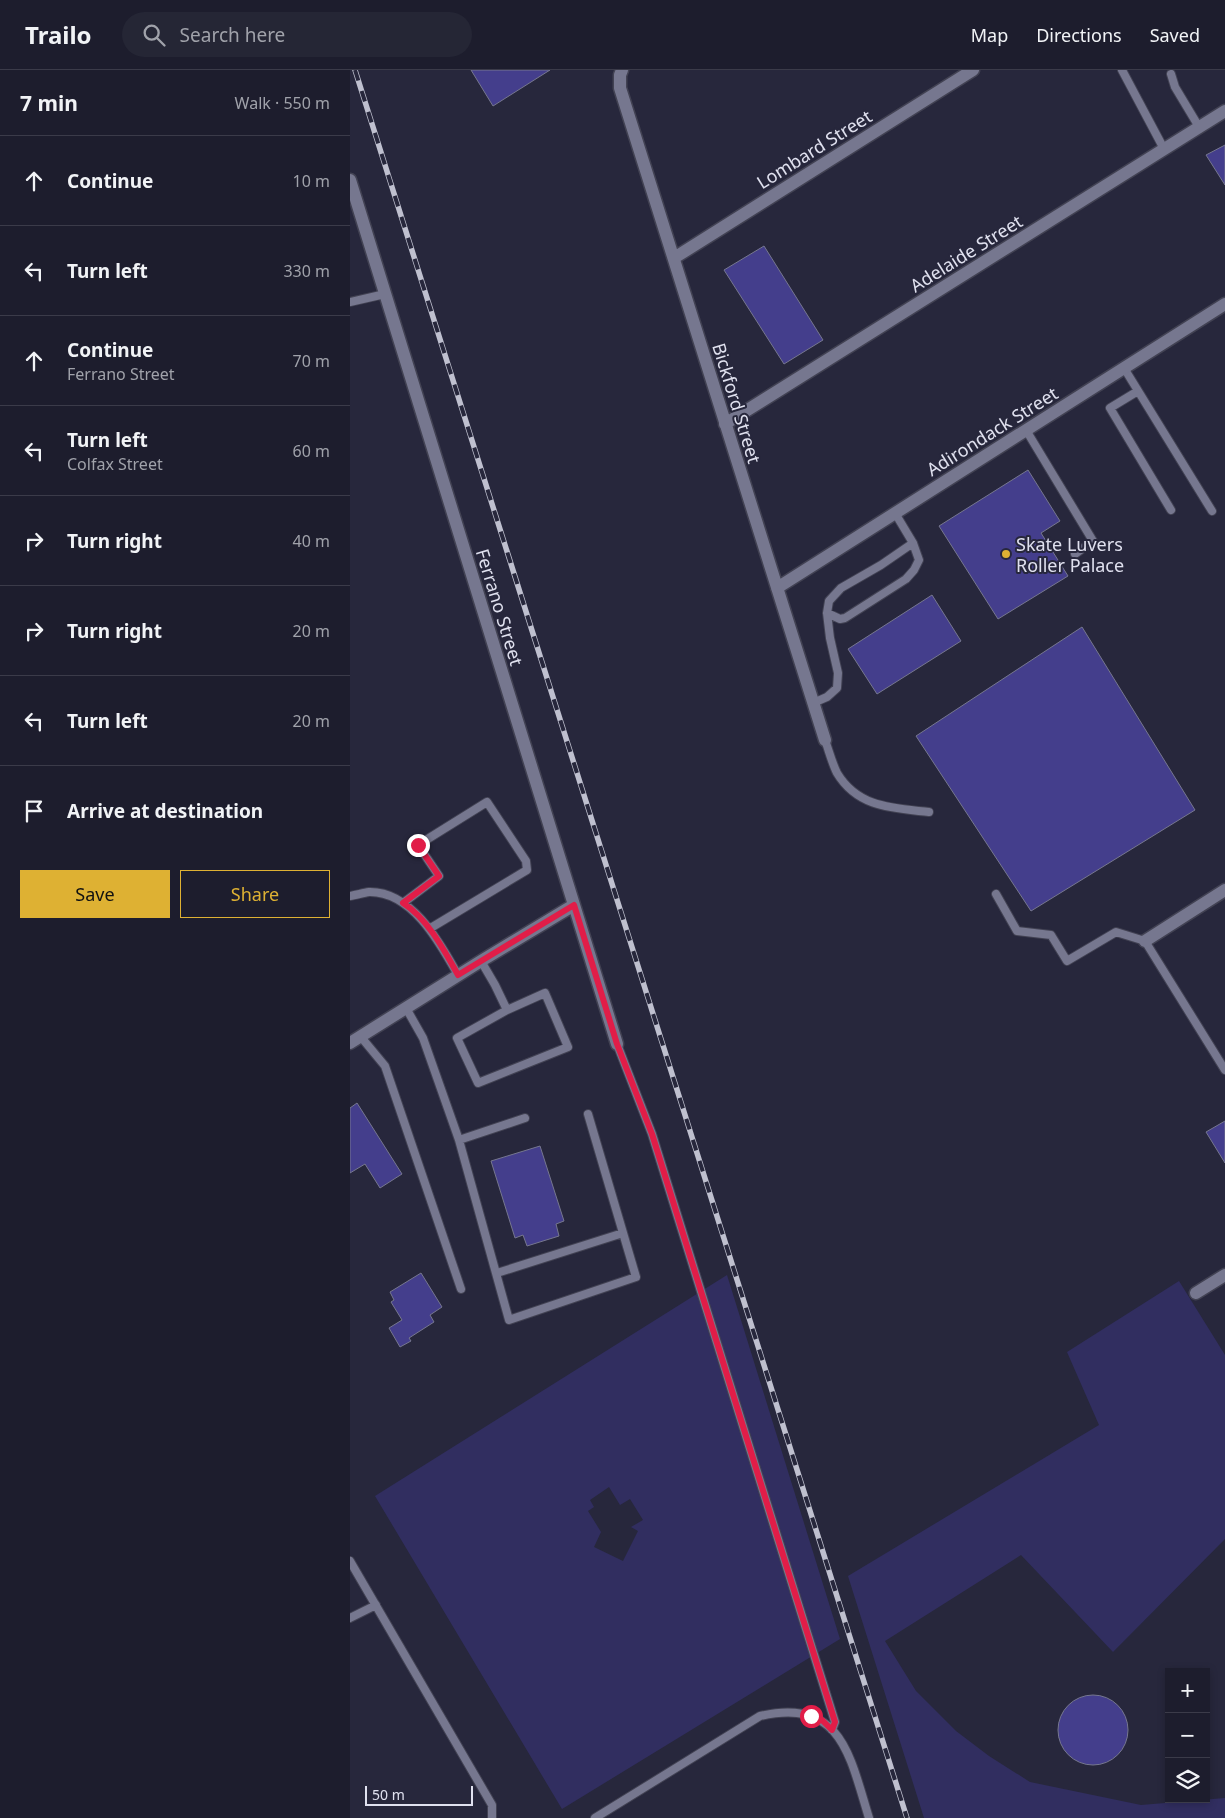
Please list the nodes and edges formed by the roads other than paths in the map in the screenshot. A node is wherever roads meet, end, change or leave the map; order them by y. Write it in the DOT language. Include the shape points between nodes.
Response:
graph roads {
  1 [pos="972,70"];
  2 [pos="1122,70"];
  3 [pos="621,73"];
  4 [pos="1171,74"];
  5 [pos="1225,111"];
  6 [pos="1199,127"];
  7 [pos="1164,149"];
  8 [pos="350,180"];
  9 [pos="674,258"];
  10 [pos="385,294"];
  11 [pos="350,302"];
  12 [pos="1225,304"];
  13 [pos="1124,368"];
  14 [pos="1138,391"];
  15 [pos="725,424"];
  16 [pos="1026,430"];
  17 [pos="1171,510"];
  18 [pos="1212,511"];
  19 [pos="895,513"];
  20 [pos="913,543"];
  21 [pos="1075,554"];
  22 [pos="777,588"];
  23 [pos="827,613"];
  24 [pos="813,703"];
  25 [pos="825,740"];
  26 [pos="929,812"];
  27 [pos="1225,890"];
  28 [pos="996,894"];
  29 [pos="350,896"];
  30 [pos="403,903"];
  31 [pos="574,905"];
  32 [pos="429,929"];
  33 [pos="1145,942"];
  34 [pos="481,961"];
  35 [pos="458,975"];
  36 [pos="406,1008"];
  37 [pos="507,1010"];
  38 [pos="355,1040"];
  39 [pos="617,1044"];
  40 [pos="1225,1070"];
  41 [pos="588,1114"];
  42 [pos="525,1118"];
  43 [pos="459,1140"];
  44 [pos="623,1233"];
  45 [pos="497,1273"];
  46 [pos="1225,1275"];
  47 [pos="461,1290"];
  48 [pos="1196,1293"];
  49 [pos="350,1561"];
  50 [pos="376,1606"];
  51 [pos="350,1618"];
  52 [pos="832,1730"];
  53 [pos="492,1818"];
  54 [pos="595,1818"];
  55 [pos="869,1818"];
  1 -- 9 [label="street, Lombard Street"];
  2 -- 7 [label="lane"];
  3 -- 9 [label="street, Bickford Street" via="620,88"];
  4 -- 6 [label="lane" via="1175,87"];
  5 -- 6 [label="street, Adelaide Street"];
  6 -- 7 [label="street, Adelaide Street"];
  7 -- 15 [label="street, Adelaide Street"];
  8 -- 10 [label="street, Ferrano Street"];
  9 -- 15 [label="street, Bickford Street"];
  10 -- 11 [label="lane"];
  10 -- 31 [label="street, Ferrano Street"];
  12 -- 13 [label="street, Adirondack Street"];
  13 -- 14 [label="lane"];
  13 -- 16 [label="street, Adirondack Street"];
  14 -- 17 [label="lane" via="1110,408"];
  14 -- 18 [label="lane"];
  15 -- 22 [label="street, Bickford Street"];
  16 -- 19 [label="street, Adirondack Street"];
  16 -- 21 [label="lane" via="1093,541"];
  19 -- 20 [label="lane"];
  19 -- 22 [label="street, Adirondack Street"];
  20 -- 23 [label="lane" via="841,588 829,601"];
  20 -- 23 [label="lane" via="919,560 906,579 845,618"];
  22 -- 24 [label="street, Bickford Street"];
  23 -- 24 [label="lane" via="838,673 837,688"];
  24 -- 25 [label="street, Bickford Street"];
  25 -- 26 [label="lane" via="837,773 854,793 881,806"];
  27 -- 33 [label="street"];
  28 -- 33 [label="lane" via="1017,931 1051,935 1067,961 1116,932"];
  29 -- 30 [label="lane" via="370,892 390,896"];
  30 -- 32 [label="lane"];
  30 -- 32 [label="lane" via="439,876 418,845 488,802 526,861 527,870"];
  31 -- 34 [label="street"];
  31 -- 39 [label="street, Ferrano Street"];
  32 -- 35 [label="lane"];
  33 -- 40 [label="lane"];
  34 -- 35 [label="street"];
  34 -- 37 [label="lane"];
  35 -- 36 [label="street"];
  36 -- 38 [label="street"];
  36 -- 43 [label="lane" via="423,1038"];
  37 -- 37 [label="lane" via="457,1038 478,1083 568,1047 546,993"];
  38 -- 47 [label="lane" via="385,1066"];
  39 -- 52 [label="lane" via="652,1134 786,1560 835,1722"];
  41 -- 44 [label="lane"];
  42 -- 43 [label="lane"];
  43 -- 45 [label="lane"];
  44 -- 45 [label="lane"];
  44 -- 45 [label="lane" via="636,1277 509,1320"];
  46 -- 48 [label="street"];
  49 -- 50 [label="lane"];
  50 -- 51 [label="lane"];
  50 -- 53 [label="lane" via="492,1805"];
  52 -- 54 [label="lane" via="822,1720 800,1713 760,1716"];
  52 -- 55 [label="lane" via="852,1760"];
}
